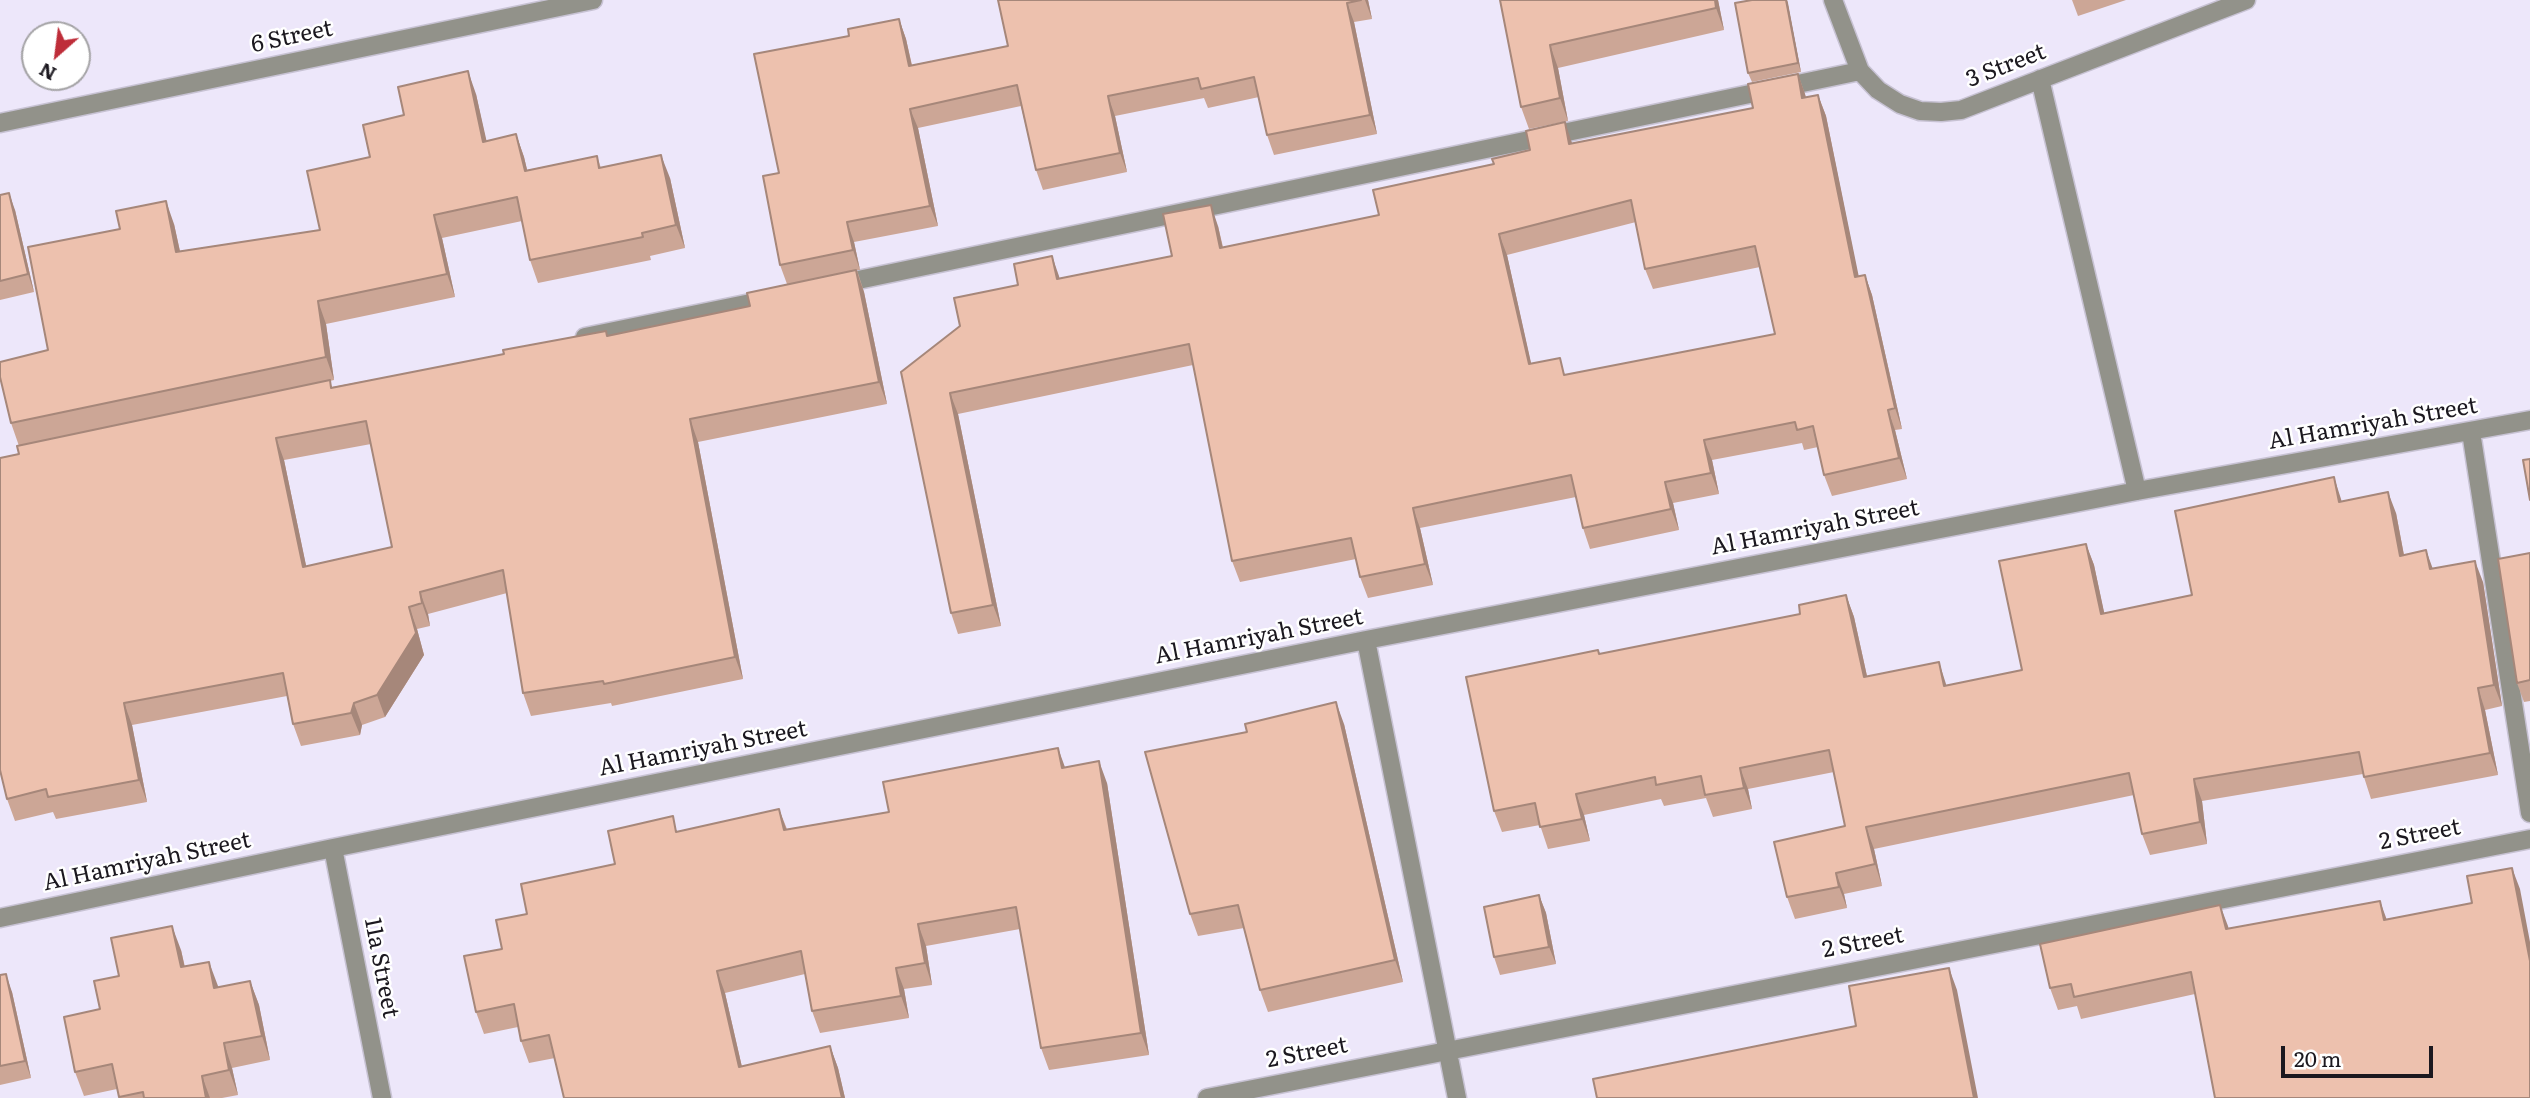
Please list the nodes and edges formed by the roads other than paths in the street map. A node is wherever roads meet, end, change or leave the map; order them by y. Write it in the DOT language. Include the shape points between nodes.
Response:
graph roads {
  1 [pos="593,0"];
  2 [pos="1833,0"];
  3 [pos="2246,0"];
  4 [pos="1860,71"];
  5 [pos="2040,79"];
  6 [pos="0,123"];
  7 [pos="819,288"];
  8 [pos="792,294"];
  9 [pos="563,342"];
  10 [pos="2530,420"];
  11 [pos="2471,432"];
  12 [pos="2137,491"];
  13 [pos="1366,640"];
  14 [pos="2530,813"];
  15 [pos="2530,839"];
  16 [pos="332,848"];
  17 [pos="0,918"];
  18 [pos="1448,1049"];
  19 [pos="382,1098"];
  20 [pos="1207,1098"];
  21 [pos="1457,1098"];
  1 -- 6 [label="street, 6 Street"];
  2 -- 4 [label="street, 3 Street"];
  3 -- 5 [label="street, 3 Street"];
  4 -- 5 [label="street, 3 Street" via="1900,104 1941,113 1961,110"];
  4 -- 7 [label="street"];
  5 -- 12 [label="street"];
  8 -- 9 [label="street"];
  10 -- 11 [label="street, Al Hamriyah Street"];
  11 -- 12 [label="street, Al Hamriyah Street"];
  11 -- 14 [label="street"];
  12 -- 13 [label="street, Al Hamriyah Street"];
  13 -- 16 [label="street, Al Hamriyah Street"];
  13 -- 18 [label="street"];
  15 -- 18 [label="street, 2 Street"];
  16 -- 17 [label="street, Al Hamriyah Street"];
  16 -- 19 [label="street, 11a Street"];
  18 -- 20 [label="street, 2 Street"];
  18 -- 21 [label="street"];
}
